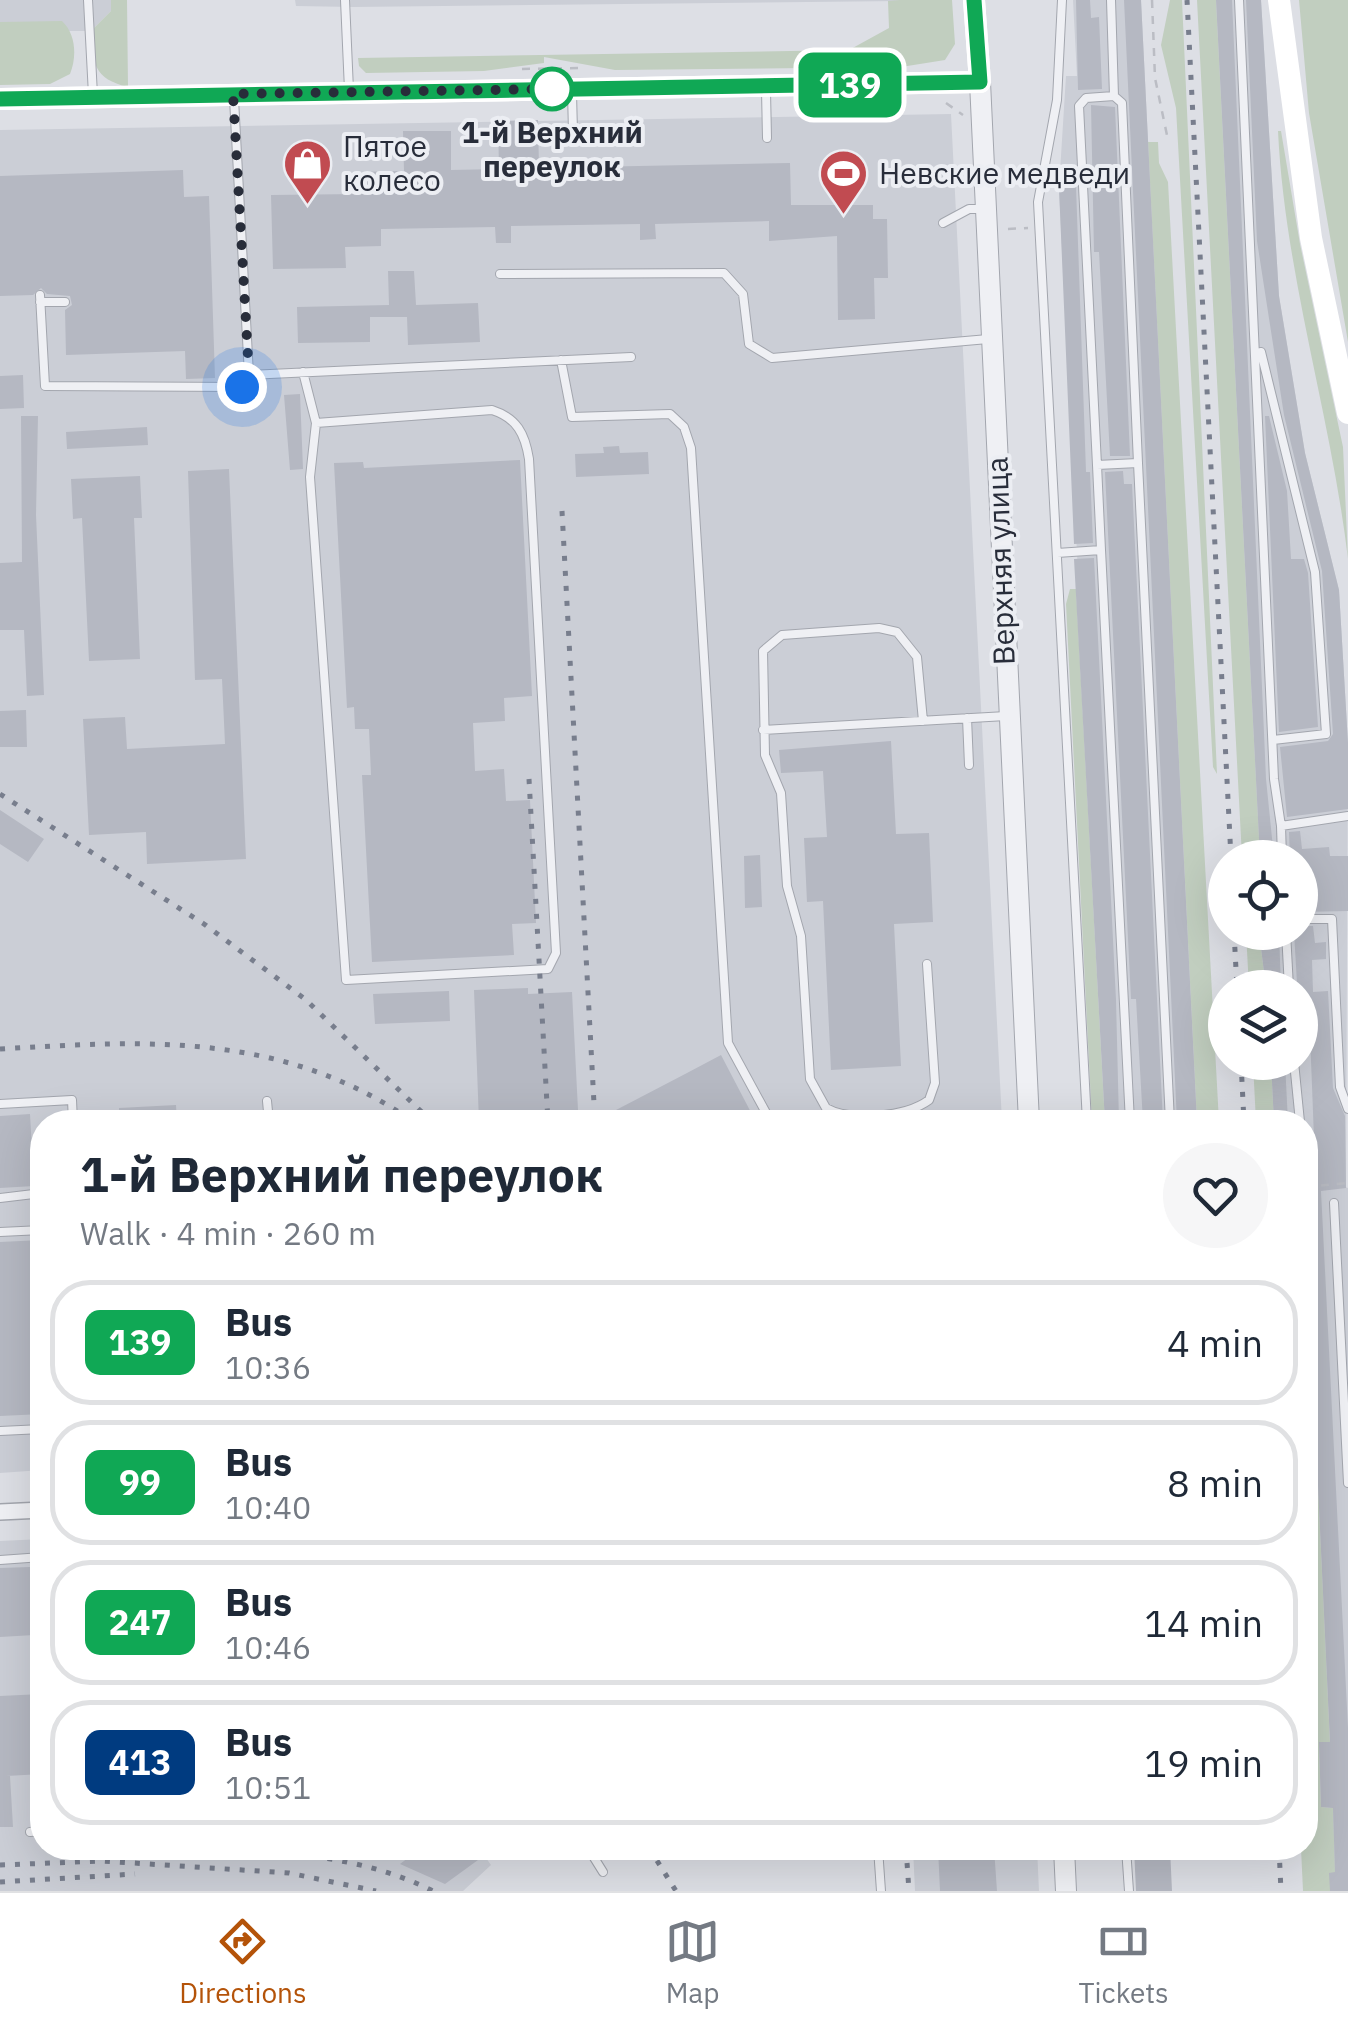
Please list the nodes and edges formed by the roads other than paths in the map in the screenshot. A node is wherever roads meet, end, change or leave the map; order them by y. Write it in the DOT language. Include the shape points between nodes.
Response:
graph roads {
  1 [pos="88,0"];
  2 [pos="345,0"];
  3 [pos="974,0"];
  4 [pos="1062,0"];
  5 [pos="1111,0"];
  6 [pos="1239,0"];
  7 [pos="1280,0"];
  8 [pos="980,82"];
  9 [pos="766,86"];
  10 [pos="572,89"];
  11 [pos="350,92"];
  12 [pos="233,94"];
  13 [pos="1114,96"];
  14 [pos="94,97"];
  15 [pos="0,100"];
  16 [pos="574,132"];
  17 [pos="767,138"];
  18 [pos="986,209"];
  19 [pos="943,223"];
  20 [pos="500,274"];
  21 [pos="64,302"];
  22 [pos="993,338"];
  23 [pos="1257,338"];
  24 [pos="630,357"];
  25 [pos="560,360"];
  26 [pos="303,372"];
  27 [pos="249,375"];
  28 [pos="1348,413"];
  29 [pos="316,423"];
  30 [pos="1138,462"];
  31 [pos="1096,465"];
  32 [pos="1101,550"];
  33 [pos="1057,553"];
  34 [pos="1006,716"];
  35 [pos="967,718"];
  36 [pos="923,720"];
  37 [pos="763,730"];
  38 [pos="1273,740"];
  39 [pos="968,764"];
  40 [pos="1348,816"];
  41 [pos="1280,826"];
  42 [pos="1281,840"];
  43 [pos="1318,919"];
  44 [pos="927,964"];
  45 [pos="1296,1080"];
  46 [pos="267,1100"];
  47 [pos="0,1104"];
  48 [pos="1348,1109"];
  49 [pos="73,1110"];
  50 [pos="268,1110"];
  51 [pos="764,1110"];
  52 [pos="832,1110"];
  53 [pos="905,1110"];
  54 [pos="1027,1110"];
  55 [pos="1086,1110"];
  56 [pos="1129,1110"];
  57 [pos="1169,1110"];
  58 [pos="1299,1110"];
  59 [pos="30,1194"];
  60 [pos="0,1198"];
  61 [pos="1334,1204"];
  62 [pos="30,1231"];
  63 [pos="0,1232"];
  64 [pos="30,1430"];
  65 [pos="0,1431"];
  66 [pos="1348,1483"];
  67 [pos="30,1511"];
  68 [pos="0,1512"];
  69 [pos="30,1557"];
  70 [pos="0,1560"];
  71 [pos="596,1860"];
  72 [pos="879,1860"];
  73 [pos="1065,1860"];
  74 [pos="1127,1860"];
  75 [pos="604,1872"];
  76 [pos="881,1891"];
  77 [pos="1066,1891"];
  78 [pos="1129,1891"];
  1 -- 14 [label="lane"];
  2 -- 11 [label="lane"];
  3 -- 8 [label="main road, Верхняя улица"];
  4 -- 33 [label="lane" via="1057,100 1038,202"];
  5 -- 13 [label="lane"];
  6 -- 23 [label="lane"];
  7 -- 28 [label="main road" via="1312,238"];
  8 -- 9 [label="main road"];
  8 -- 18 [label="street, Верхняя улица"];
  9 -- 10 [label="main road"];
  9 -- 17 [label="lane"];
  10 -- 11 [label="main road"];
  10 -- 16 [label="lane"];
  11 -- 12 [label="main road"];
  12 -- 14 [label="main road"];
  12 -- 27 [label="lane"];
  13 -- 30 [label="lane" via="1122,103"];
  13 -- 31 [label="lane" via="1086,98 1080,106"];
  14 -- 15 [label="main road"];
  18 -- 19 [label="lane" via="968,209"];
  18 -- 22 [label="street, Верхняя улица"];
  20 -- 22 [label="lane" via="724,273 744,294 749,344 772,358"];
  21 -- 27 [label="lane" via="40,298 45,386 236,390"];
  22 -- 34 [label="street, Верхняя улица"];
  23 -- 38 [label="lane"];
  23 -- 38 [label="lane" via="1315,572 1326,734"];
  24 -- 25 [label="lane"];
  25 -- 26 [label="lane"];
  25 -- 51 [label="lane" via="572,417 670,414 684,427 691,448 728,1043"];
  26 -- 27 [label="lane"];
  26 -- 29 [label="lane"];
  29 -- 29 [label="lane" via="492,410 522,432 529,459 556,953 548,968 346,980 310,478"];
  30 -- 31 [label="lane"];
  30 -- 57 [label="lane"];
  31 -- 32 [label="lane"];
  32 -- 33 [label="lane"];
  32 -- 56 [label="lane"];
  33 -- 55 [label="lane"];
  34 -- 35 [label="lane"];
  34 -- 54 [label="street, Верхняя улица"];
  35 -- 36 [label="lane"];
  35 -- 39 [label="lane"];
  36 -- 37 [label="lane"];
  36 -- 37 [label="lane" via="912,647 897,632 879,628 782,635 767,644 760,671"];
  37 -- 52 [label="lane" via="768,766 781,793 787,886 801,936 810,1080"];
  38 -- 41 [label="lane"];
  40 -- 41 [label="lane"];
  41 -- 42 [label="lane"];
  43 -- 48 [label="lane" via="1332,919 1340,1088"];
  44 -- 53 [label="lane" via="935,1083 929,1100"];
  45 -- 58 [label="lane"];
  46 -- 50 [label="lane"];
  47 -- 49 [label="lane" via="72,1100"];
  59 -- 60 [label="lane"];
  61 -- 66 [label="lane"];
  62 -- 63 [label="lane"];
  64 -- 65 [label="lane"];
  67 -- 68 [label="street"];
  69 -- 70 [label="lane"];
  71 -- 75 [label="lane"];
  72 -- 76 [label="lane"];
  73 -- 77 [label="street"];
  74 -- 78 [label="lane"];
}
